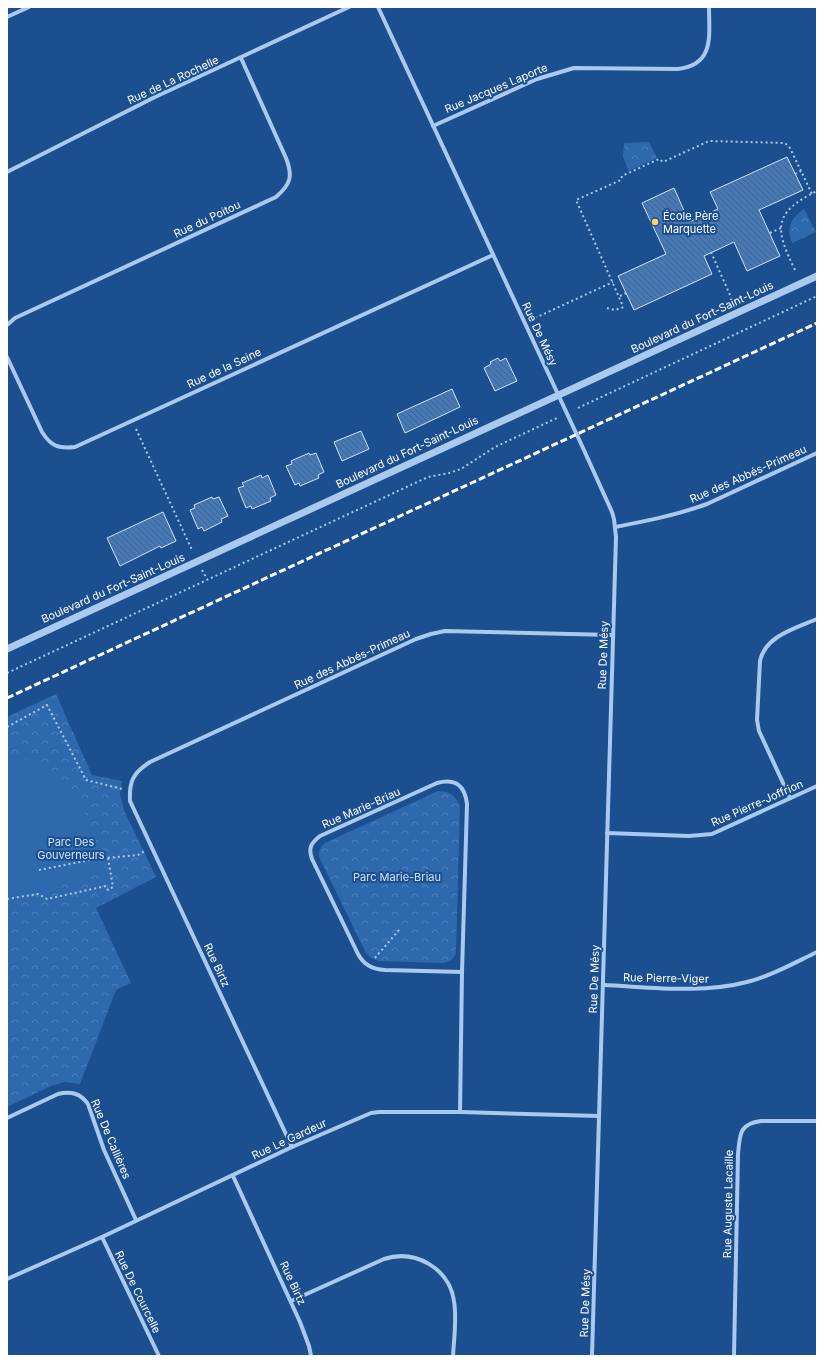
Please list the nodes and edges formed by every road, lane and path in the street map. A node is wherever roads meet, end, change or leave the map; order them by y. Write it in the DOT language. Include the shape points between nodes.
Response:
graph roads {
  1 [pos="29,7"];
  2 [pos="349,7"];
  3 [pos="378,7"];
  4 [pos="709,7"];
  5 [pos="7,17"];
  6 [pos="241,58"];
  7 [pos="433,126"];
  8 [pos="801,171"];
  9 [pos="7,172"];
  10 [pos="795,174"];
  11 [pos="817,191"];
  12 [pos="812,194"];
  13 [pos="781,228"];
  14 [pos="770,233"];
  15 [pos="711,252"];
  16 [pos="493,255"];
  17 [pos="796,270"];
  18 [pos="817,276"];
  19 [pos="613,282"];
  20 [pos="626,293"];
  21 [pos="620,296"];
  22 [pos="817,296"];
  23 [pos="622,304"];
  24 [pos="624,307"];
  25 [pos="607,308"];
  26 [pos="738,312"];
  27 [pos="535,318"];
  28 [pos="7,325"];
  29 [pos="7,357"];
  30 [pos="558,395"];
  31 [pos="578,408"];
  32 [pos="557,418"];
  33 [pos="136,429"];
  34 [pos="817,453"];
  35 [pos="615,527"];
  36 [pos="192,550"];
  37 [pos="202,569"];
  38 [pos="207,579"];
  39 [pos="817,619"];
  40 [pos="612,635"];
  41 [pos="7,649"];
  42 [pos="7,673"];
  43 [pos="7,726"];
  44 [pos="817,786"];
  45 [pos="122,789"];
  46 [pos="129,790"];
  47 [pos="790,798"];
  48 [pos="607,833"];
  49 [pos="145,851"];
  50 [pos="108,858"];
  51 [pos="39,870"];
  52 [pos="7,900"];
  53 [pos="399,930"];
  54 [pos="817,952"];
  55 [pos="375,958"];
  56 [pos="462,972"];
  57 [pos="603,985"];
  58 [pos="460,1112"];
  59 [pos="600,1116"];
  60 [pos="7,1118"];
  61 [pos="817,1121"];
  62 [pos="292,1147"];
  63 [pos="232,1176"];
  64 [pos="136,1220"];
  65 [pos="102,1236"];
  66 [pos="7,1279"];
  67 [pos="291,1301"];
  68 [pos="159,1356"];
  69 [pos="311,1356"];
  70 [pos="453,1356"];
  71 [pos="592,1356"];
  72 [pos="734,1356"];
  1 -- 5 [label="street"];
  2 -- 6 [label="street, Rue de La Rochelle"];
  3 -- 7 [label="street, Rue De Mésy"];
  4 -- 7 [label="street, Rue Jacques Laporte" via="709,46 702,59 689,68 574,68 537,79"];
  6 -- 9 [label="street, Rue de La Rochelle" via="155,97"];
  6 -- 28 [label="street, Rue du Poitou" via="286,158 290,170 285,189 276,197 15,318"];
  7 -- 16 [label="street, Rue De Mésy"];
  8 -- 10 [label="path"];
  8 -- 12 [label="path"];
  8 -- 19 [label="path" via="786,143 709,141 663,162 659,159 576,200"];
  11 -- 12 [label="path"];
  12 -- 13 [label="path" via="790,207"];
  13 -- 14 [label="path"];
  13 -- 17 [label="path" via="782,240"];
  15 -- 26 [label="path"];
  16 -- 29 [label="street, Rue de la Seine" via="75,447 65,449 55,446 48,440"];
  16 -- 30 [label="street, Rue De Mésy"];
  18 -- 26 [label="street, Boulevard du Fort-Saint-Louis"];
  19 -- 21 [label="path"];
  19 -- 27 [label="path"];
  20 -- 21 [label="path"];
  21 -- 23 [label="path"];
  22 -- 31 [label="path"];
  24 -- 25 [label="path" via="615,310"];
  26 -- 30 [label="street, Boulevard du Fort-Saint-Louis"];
  30 -- 35 [label="street, Rue De Mésy" via="612,512"];
  30 -- 41 [label="street, Boulevard du Fort-Saint-Louis"];
  32 -- 38 [label="path" via="495,447 461,469 428,477"];
  33 -- 36 [label="path"];
  34 -- 35 [label="street, Rue des Abbés-Primeau" via="693,509"];
  35 -- 40 [label="street, Rue De Mésy"];
  37 -- 38 [label="path"];
  38 -- 42 [label="path"];
  39 -- 47 [label="street" via="775,638 767,645 760,661 759,731"];
  40 -- 46 [label="street, Rue des Abbés-Primeau" via="445,632 431,634 150,762 132,779"];
  40 -- 48 [label="street, Rue De Mésy"];
  43 -- 45 [label="path" via="47,705 86,780"];
  44 -- 47 [label="street, Rue Pierre-Joffrion"];
  46 -- 62 [label="street, Rue Birtz" via="130,801"];
  47 -- 48 [label="street, Rue Pierre-Joffrion" via="719,831 704,835"];
  48 -- 57 [label="street, Rue De Mésy"];
  49 -- 50 [label="path" via="138,855"];
  50 -- 51 [label="path"];
  50 -- 52 [label="path" via="113,887 108,890 106,886 47,899 38,894"];
  53 -- 55 [label="path"];
  54 -- 57 [label="street, Rue Pierre-Viger" via="769,974 731,985 695,989"];
  56 -- 56 [label="street, Rue Marie-Briau" via="467,804 463,789 457,783 437,783 320,836 310,845 312,859 365,964 385,970"];
  56 -- 58 [label="street, Rue Marie-Briau"];
  57 -- 59 [label="street, Rue De Mésy"];
  58 -- 59 [label="street, Rue Le Gardeur"];
  58 -- 62 [label="street, Rue Le Gardeur" via="371,1113"];
  59 -- 71 [label="street, Rue De Mésy"];
  60 -- 64 [label="street, Rue De Callières" via="58,1094 72,1092 84,1098"];
  61 -- 72 [label="street, Rue Auguste Lacaille" via="753,1122 746,1125 741,1132 738,1154"];
  62 -- 63 [label="street, Rue Le Gardeur"];
  63 -- 64 [label="street, Rue Le Gardeur"];
  63 -- 67 [label="street, Rue Birtz"];
  64 -- 65 [label="street, Rue Le Gardeur"];
  65 -- 66 [label="street, Rue Le Gardeur"];
  65 -- 68 [label="street, Rue De Courcelle"];
  67 -- 69 [label="street, Rue Birtz" via="306,1334"];
  67 -- 70 [label="street" via="384,1259 400,1256 417,1258 439,1272 452,1293"];
}
